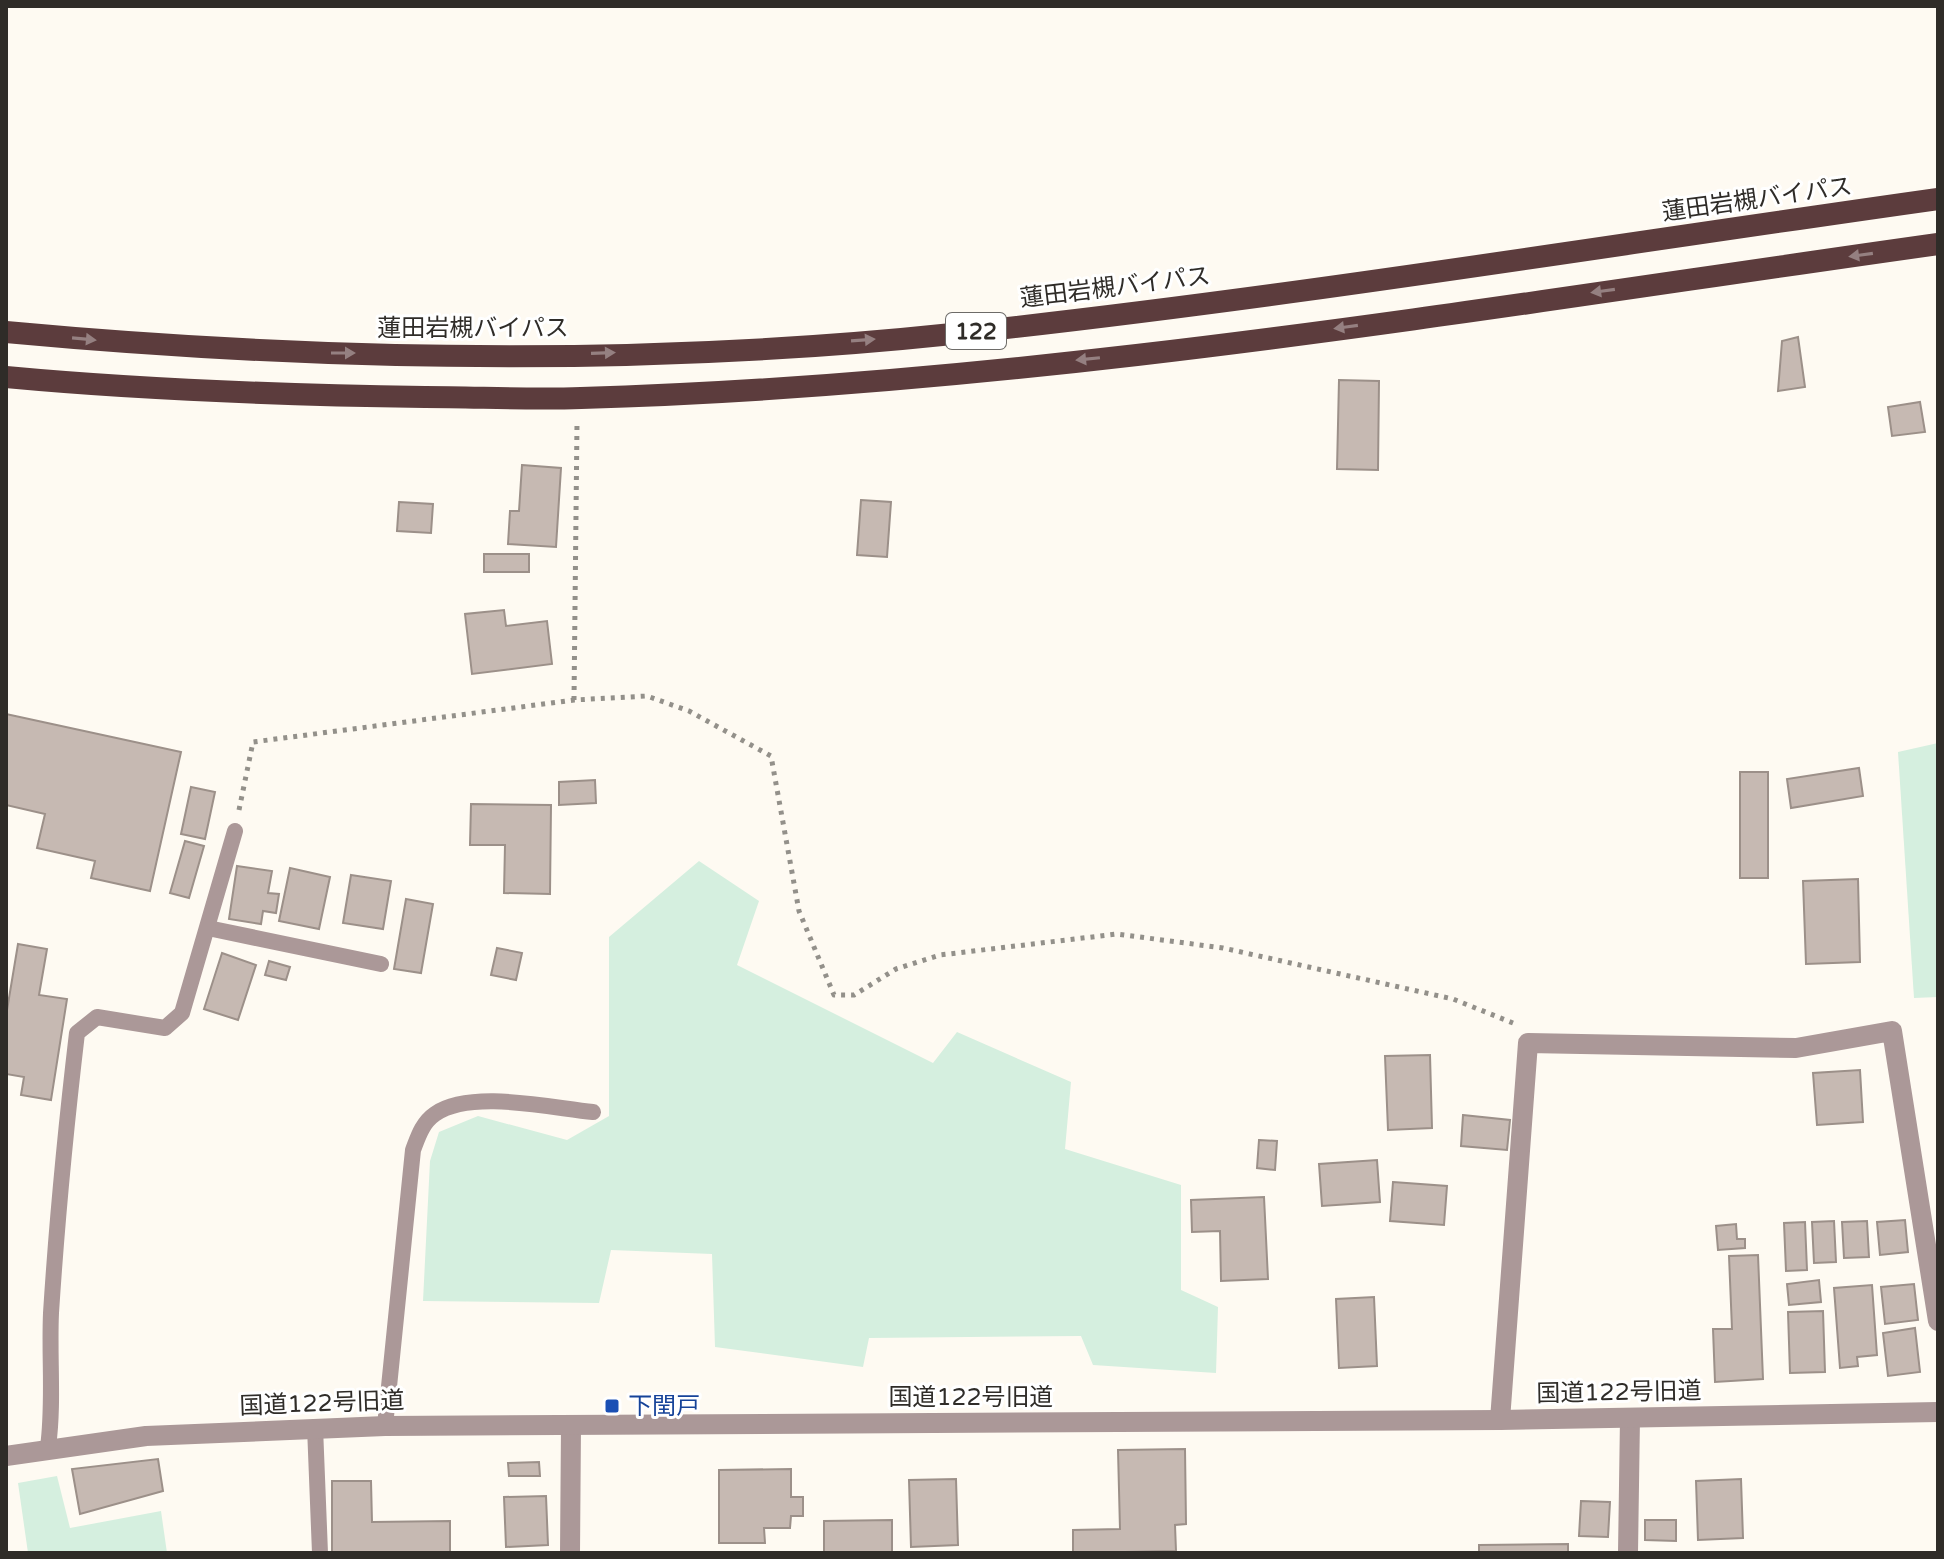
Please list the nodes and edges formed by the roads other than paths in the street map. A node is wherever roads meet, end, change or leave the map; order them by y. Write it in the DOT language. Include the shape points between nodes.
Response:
graph roads {
  1 [pos="1938,199"];
  2 [pos="1938,244"];
  3 [pos="6,332"];
  4 [pos="6,377"];
  5 [pos="235,831"];
  6 [pos="208,928"];
  7 [pos="381,964"];
  8 [pos="593,1112"];
  9 [pos="1938,1321"];
  10 [pos="1938,1412"];
  11 [pos="1630,1418"];
  12 [pos="1500,1420"];
  13 [pos="385,1426"];
  14 [pos="571,1426"];
  15 [pos="315,1427"];
  16 [pos="48,1447"];
  17 [pos="6,1456"];
  18 [pos="320,1553"];
  19 [pos="570,1553"];
  20 [pos="1628,1553"];
  3 -- 1 [label="highway, 蓮田岩槻バイパス / 122, one-way" via="316,353 576,354 821,343 949,334 1198,303"];
  2 -- 4 [label="highway, 122, one-way" via="1204,346 961,374 577,399 322,396"];
  5 -- 6 [label="lane"];
  6 -- 7 [label="lane"];
  6 -- 16 [label="lane" via="182,1013 165,1028 97,1017 77,1033 59,1178"];
  8 -- 13 [label="lane" via="473,1101 434,1115 420,1130 413,1150"];
  9 -- 12 [label="street" via="1892,1031 1796,1048 1528,1043"];
  10 -- 11 [label="street, 国道122号旧道"];
  11 -- 12 [label="street, 国道122号旧道"];
  11 -- 20 [label="street"];
  12 -- 14 [label="street, 国道122号旧道"];
  13 -- 14 [label="street, 国道122号旧道"];
  13 -- 15 [label="street, 国道122号旧道"];
  14 -- 19 [label="street"];
  15 -- 16 [label="street, 国道122号旧道"];
  15 -- 18 [label="lane"];
  16 -- 17 [label="street, 国道122号旧道"];
}
